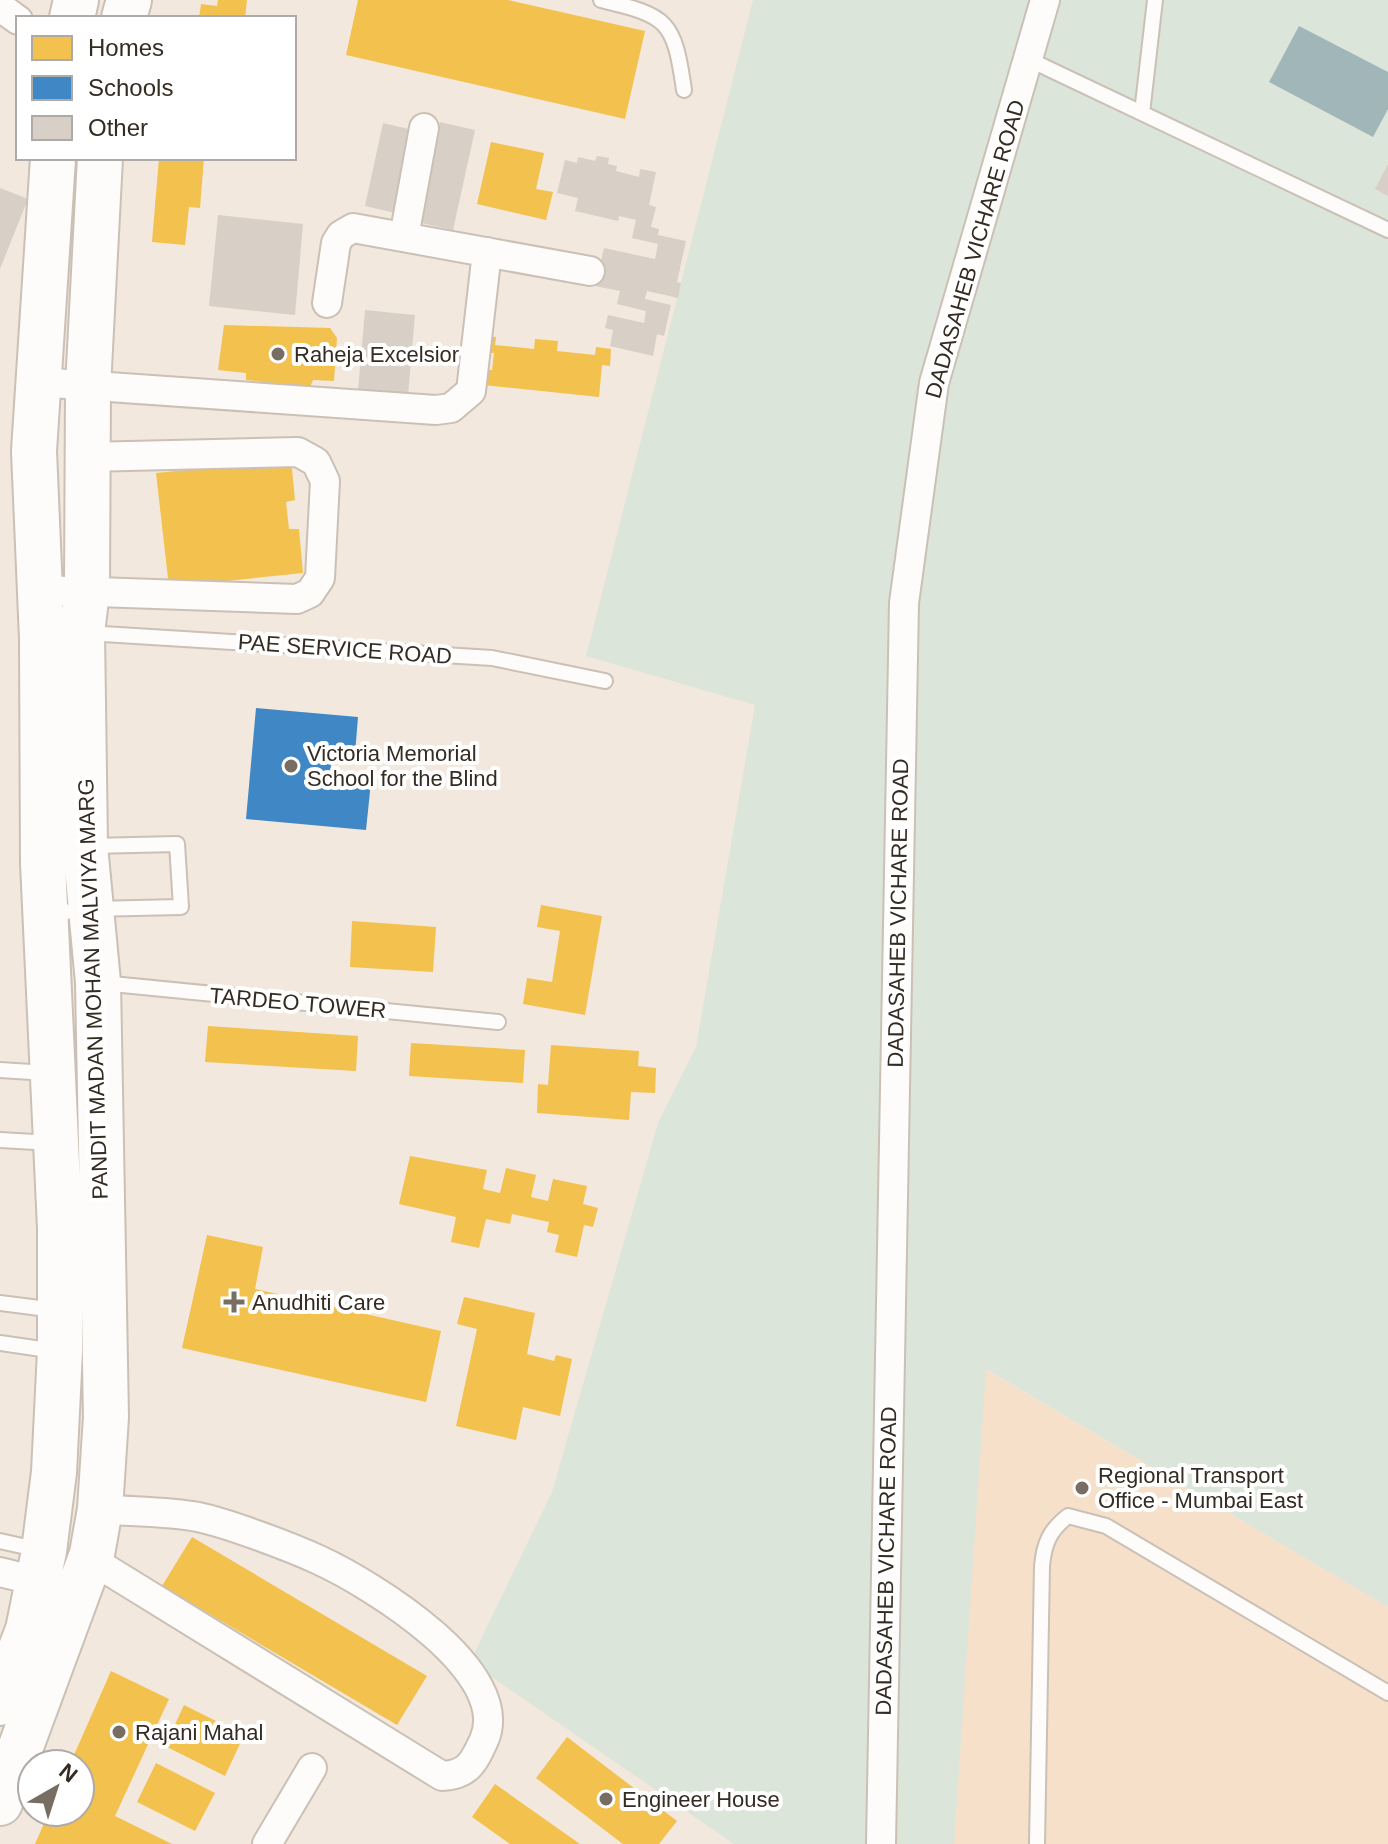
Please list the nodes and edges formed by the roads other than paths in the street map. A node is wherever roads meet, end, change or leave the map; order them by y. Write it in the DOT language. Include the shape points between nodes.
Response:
graph roads {
  1 [pos="601,0"];
  2 [pos="1045,0"];
  3 [pos="1155,0"];
  4 [pos="1028,59"];
  5 [pos="684,90"];
  6 [pos="1142,113"];
  7 [pos="424,128"];
  8 [pos="53,160"];
  9 [pos="100,160"];
  10 [pos="1388,230"];
  11 [pos="404,237"];
  12 [pos="487,252"];
  13 [pos="590,271"];
  14 [pos="327,303"];
  15 [pos="38,382"];
  16 [pos="88,387"];
  17 [pos="86,457"];
  18 [pos="39,590"];
  19 [pos="85,612"];
  20 [pos="605,681"];
  21 [pos="85,846"];
  22 [pos="90,909"];
  23 [pos="46,914"];
  24 [pos="98,982"];
  25 [pos="498,1022"];
  26 [pos="0,1070"];
  27 [pos="56,1073"];
  28 [pos="0,1140"];
  29 [pos="56,1143"];
  30 [pos="0,1303"];
  31 [pos="60,1331"];
  32 [pos="0,1343"];
  33 [pos="100,1509"];
  34 [pos="0,1541"];
  35 [pos="50,1571"];
  36 [pos="1388,1693"];
  37 [pos="0,1703"];
  38 [pos="312,1768"];
  39 [pos="0,1803"];
  40 [pos="267,1844"];
  41 [pos="881,1844"];
  42 [pos="1037,1844"];
  1 -- 5 [label="lane" via="648,11 665,24 678,52"];
  2 -- 4 [label="street, DADASAHEB VICHARE ROAD"];
  3 -- 6 [label="lane"];
  4 -- 6 [label="lane"];
  4 -- 41 [label="street, DADASAHEB VICHARE ROAD" via="934,383 904,603"];
  6 -- 10 [label="lane"];
  7 -- 11 [label="street"];
  8 -- 15 [label="main road, PANDIT MADAN MOHAN MALVIYA MARG"];
  9 -- 16 [label="main road, PANDIT MADAN MOHAN MALVIYA MARG"];
  11 -- 12 [label="street"];
  11 -- 14 [label="street" via="346,230 336,243"];
  12 -- 13 [label="street"];
  12 -- 16 [label="street" via="471,391 451,408"];
  15 -- 16 [label="street"];
  15 -- 18 [label="main road, PANDIT MADAN MOHAN MALVIYA MARG" via="34,451"];
  16 -- 17 [label="main road, PANDIT MADAN MOHAN MALVIYA MARG"];
  17 -- 19 [label="main road, PANDIT MADAN MOHAN MALVIYA MARG"];
  17 -- 19 [label="street" via="298,452 316,462 325,481 320,578 310,593 297,599"];
  18 -- 19 [label="street"];
  18 -- 23 [label="main road, PANDIT MADAN MOHAN MALVIYA MARG"];
  19 -- 20 [label="lane, PAE SERVICE ROAD" via="492,658"];
  19 -- 21 [label="main road, PANDIT MADAN MOHAN MALVIYA MARG"];
  21 -- 22 [label="main road, PANDIT MADAN MOHAN MALVIYA MARG"];
  21 -- 22 [label="lane" via="177,844 181,907"];
  22 -- 23 [label="lane"];
  22 -- 24 [label="main road, PANDIT MADAN MOHAN MALVIYA MARG"];
  23 -- 27 [label="main road, PANDIT MADAN MOHAN MALVIYA MARG"];
  24 -- 25 [label="lane, TARDEO TOWER"];
  24 -- 33 [label="main road, PANDIT MADAN MOHAN MALVIYA MARG" via="106,1323"];
  26 -- 27 [label="lane"];
  27 -- 29 [label="main road, PANDIT MADAN MOHAN MALVIYA MARG"];
  28 -- 29 [label="lane"];
  29 -- 31 [label="main road, PANDIT MADAN MOHAN MALVIYA MARG"];
  30 -- 31 [label="lane"];
  31 -- 32 [label="lane"];
  31 -- 35 [label="main road, PANDIT MADAN MOHAN MALVIYA MARG"];
  33 -- 35 [label="main road, PANDIT MADAN MOHAN MALVIYA MARG"];
  33 -- 35 [label="street" via="199,1518 319,1560 400,1607 471,1670 490,1726 474,1763 460,1775 442,1776"];
  34 -- 35 [label="lane"];
  35 -- 37 [label="main road, PANDIT MADAN MOHAN MALVIYA MARG"];
  35 -- 39 [label="main road, PANDIT MADAN MOHAN MALVIYA MARG"];
  36 -- 42 [label="lane" via="1106,1526 1068,1516 1052,1528 1043,1558"];
  38 -- 40 [label="street"];
}
